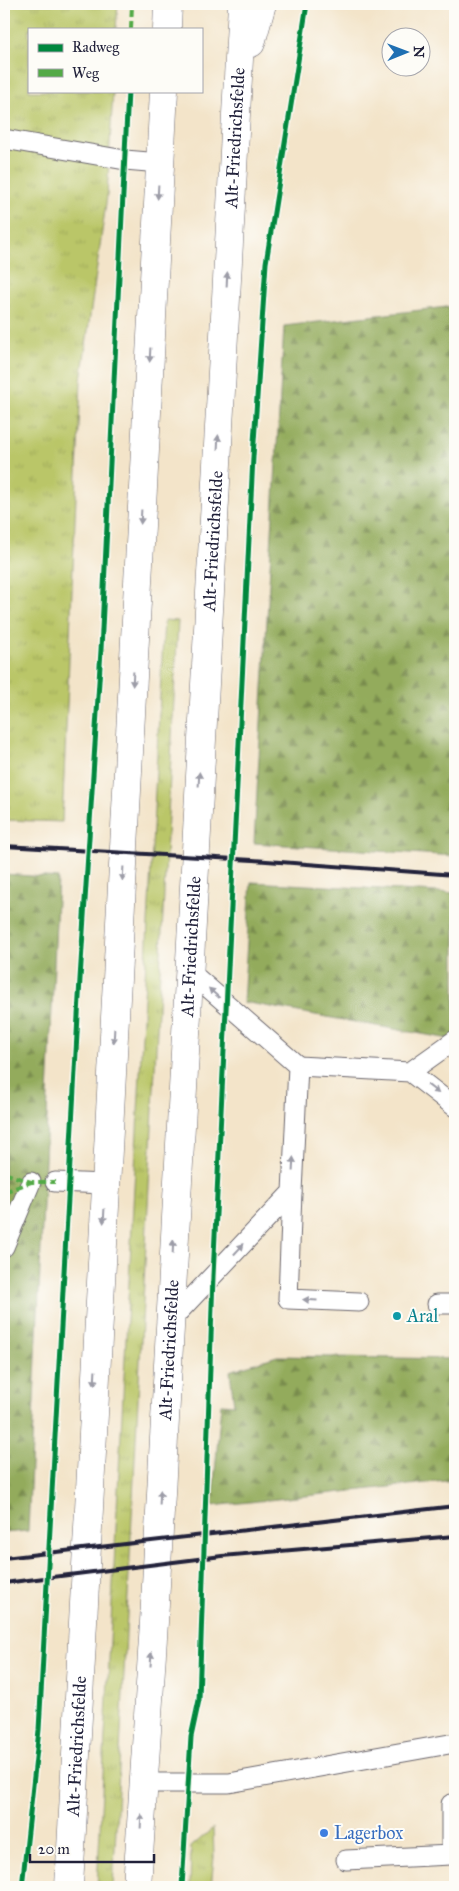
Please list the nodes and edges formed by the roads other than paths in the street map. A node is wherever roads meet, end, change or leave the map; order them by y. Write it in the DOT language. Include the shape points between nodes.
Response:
graph roads {
  1 [pos="168,4"];
  2 [pos="242,4"];
  3 [pos="262,4"];
  4 [pos="167,28"];
  5 [pos="238,90"];
  6 [pos="164,92"];
  7 [pos="4,139"];
  8 [pos="160,163"];
  9 [pos="189,971"];
  10 [pos="455,1040"];
  11 [pos="298,1066"];
  12 [pos="410,1072"];
  13 [pos="455,1107"];
  14 [pos="30,1182"];
  15 [pos="55,1182"];
  16 [pos="106,1184"];
  17 [pos="292,1192"];
  18 [pos="4,1247"];
  19 [pos="359,1302"];
  20 [pos="169,1322"];
  21 [pos="455,1743"];
  22 [pos="143,1783"];
  23 [pos="451,1804"];
  24 [pos="346,1860"];
  25 [pos="69,1887"];
  26 [pos="137,1887"];
  1 -- 4 [label="main road"];
  2 -- 5 [label="main road, Alt-Friedrichsfelde"];
  3 -- 5 [label="main road"];
  9 -- 5 [label="main road, Alt-Friedrichsfelde, one-way"];
  6 -- 8 [label="main road, Alt-Friedrichsfelde"];
  7 -- 8 [label="lane"];
  8 -- 16 [label="main road, Alt-Friedrichsfelde, one-way"];
  11 -- 9 [label="lane, one-way"];
  20 -- 9 [label="main road, Alt-Friedrichsfelde, one-way"];
  10 -- 12 [label="lane"];
  11 -- 12 [label="lane"];
  17 -- 11 [label="lane, one-way"];
  12 -- 13 [label="lane, one-way"];
  14 -- 18 [label="lane"];
  15 -- 16 [label="lane"];
  16 -- 25 [label="main road, Alt-Friedrichsfelde, one-way"];
  19 -- 17 [label="lane, one-way" via="288,1299"];
  20 -- 17 [label="lane, one-way"];
  22 -- 20 [label="main road, Alt-Friedrichsfelde, one-way"];
  21 -- 22 [label="lane" via="229,1783"];
  26 -- 22 [label="main road, Alt-Friedrichsfelde, one-way"];
  23 -- 24 [label="lane" via="451,1855"];
}
